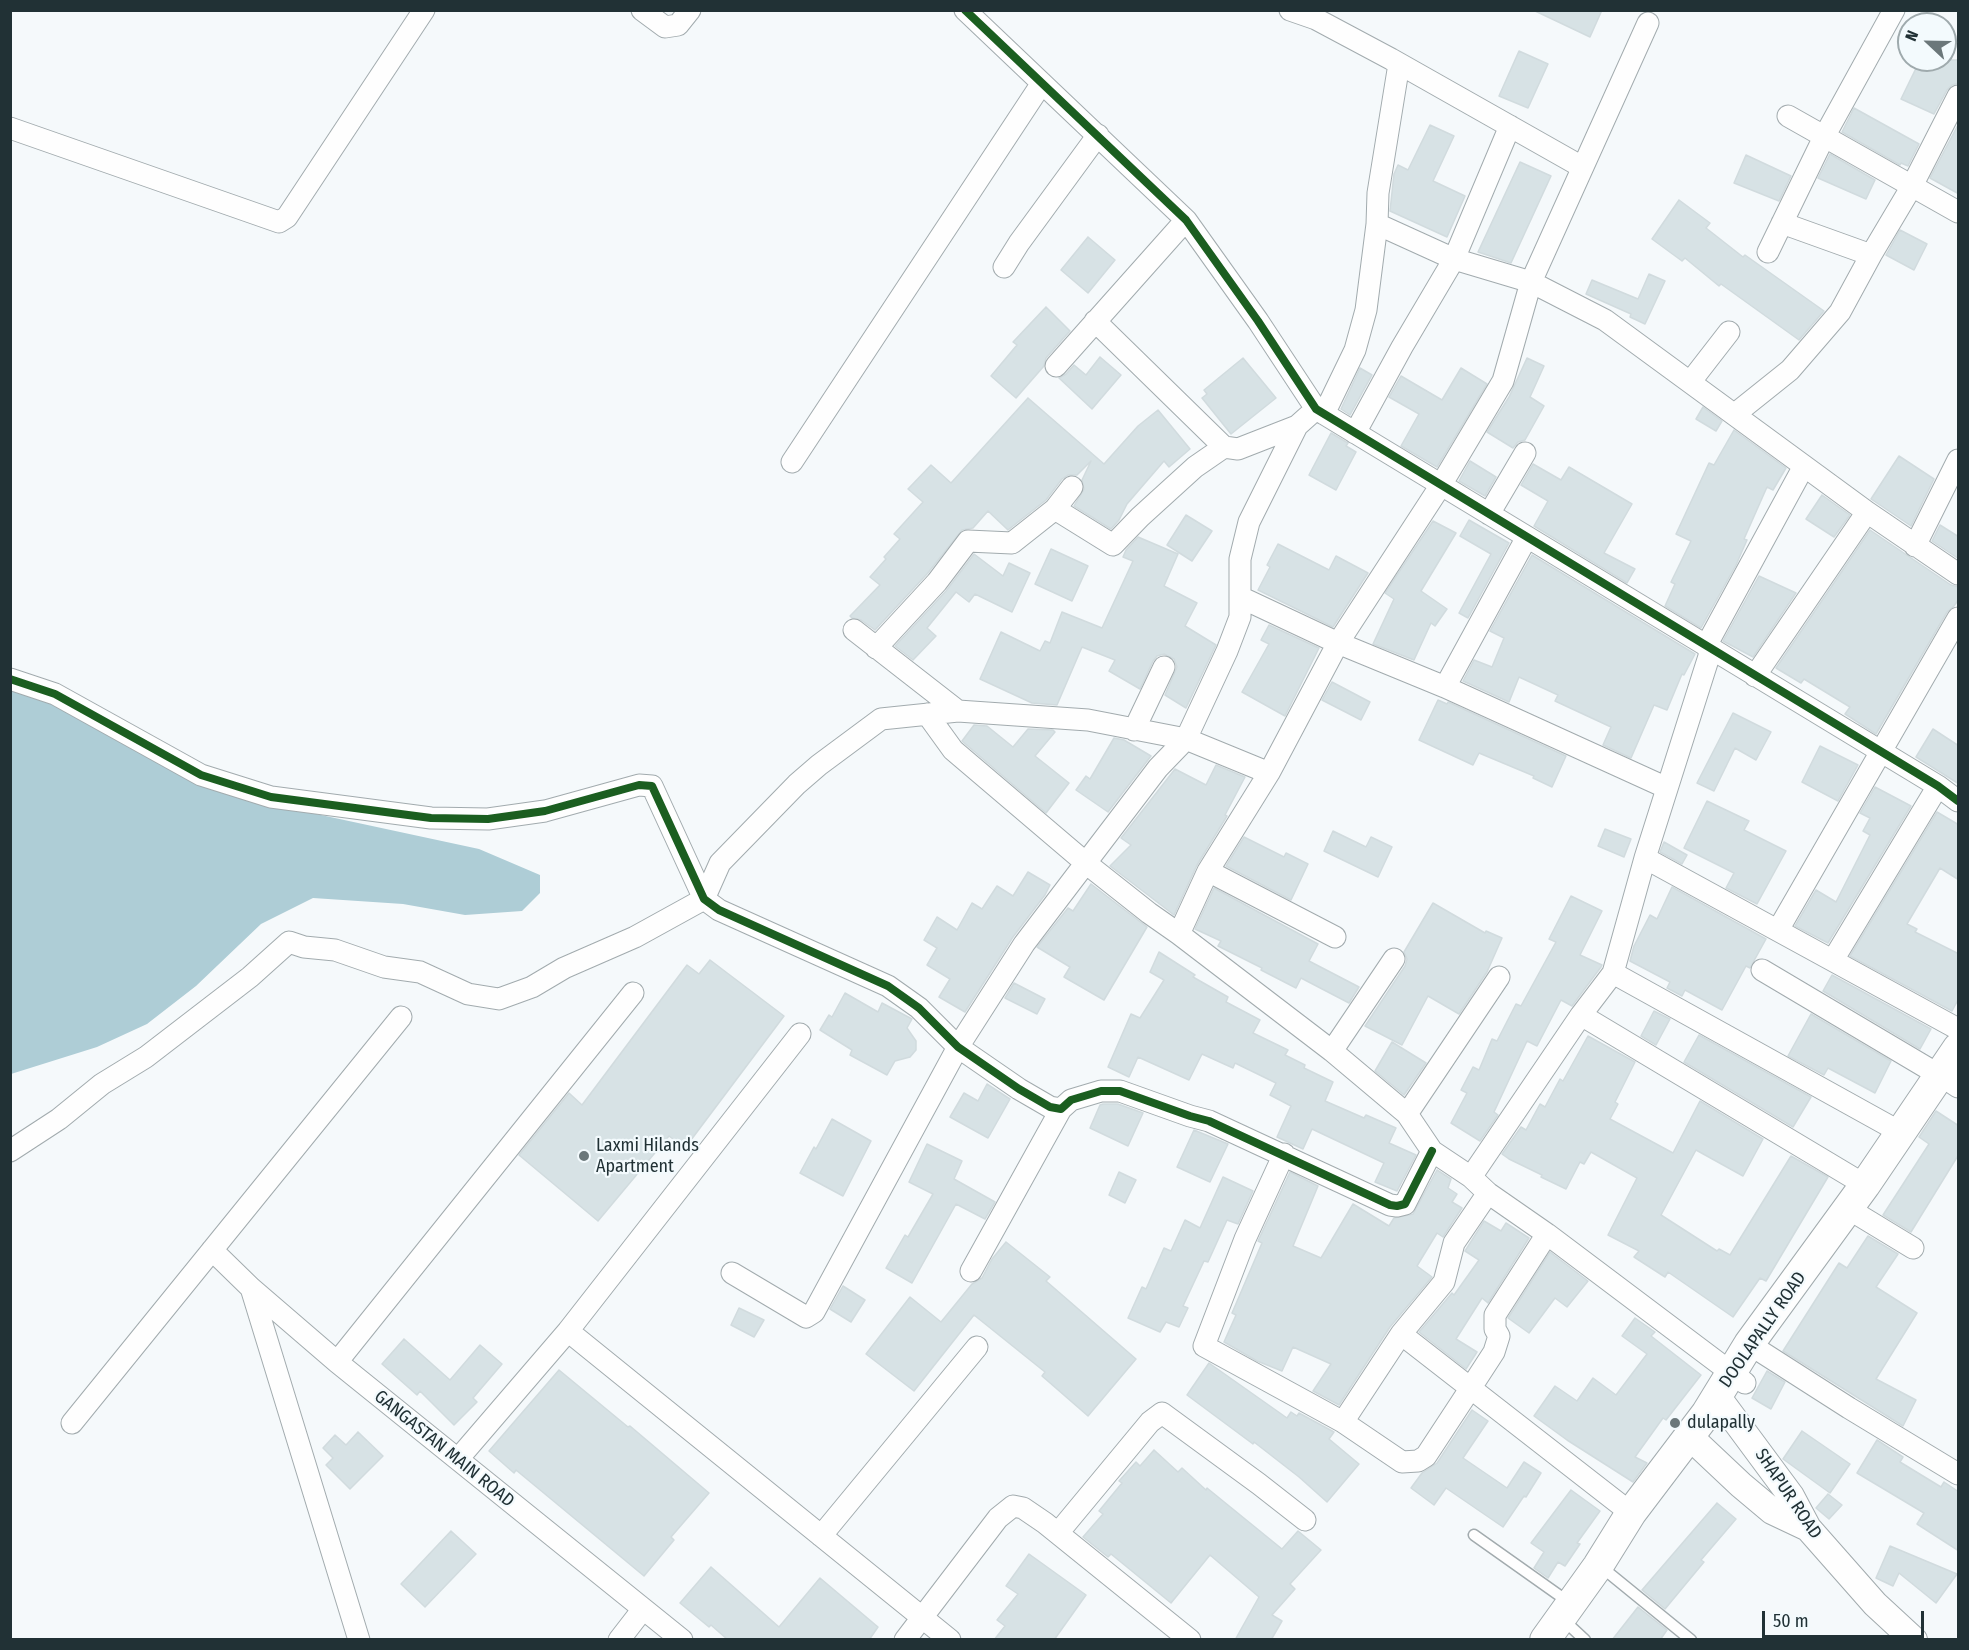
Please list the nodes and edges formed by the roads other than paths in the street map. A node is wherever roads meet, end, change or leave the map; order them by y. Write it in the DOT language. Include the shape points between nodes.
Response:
graph roads {
  1 [pos="424,10"];
  2 [pos="642,10"];
  3 [pos="690,10"];
  4 [pos="965,10"];
  5 [pos="1290,10"];
  6 [pos="1894,10"];
  7 [pos="1648,23"];
  8 [pos="1400,64"];
  9 [pos="1042,83"];
  10 [pos="1959,96"];
  11 [pos="1788,116"];
  12 [pos="1510,126"];
  13 [pos="10,128"];
  14 [pos="1098,135"];
  15 [pos="1824,137"];
  16 [pos="1582,166"];
  17 [pos="1912,186"];
  18 [pos="1959,212"];
  19 [pos="1186,220"];
  20 [pos="1782,223"];
  21 [pos="1377,224"];
  22 [pos="1768,252"];
  23 [pos="1871,255"];
  24 [pos="1454,259"];
  25 [pos="1004,267"];
  26 [pos="1531,282"];
  27 [pos="1095,321"];
  28 [pos="1728,332"];
  29 [pos="1056,366"];
  30 [pos="1691,381"];
  31 [pos="1320,411"];
  32 [pos="1735,414"];
  33 [pos="1297,426"];
  34 [pos="1355,433"];
  35 [pos="1224,447"];
  36 [pos="1525,453"];
  37 [pos="1959,460"];
  38 [pos="792,462"];
  39 [pos="1804,466"];
  40 [pos="1441,485"];
  41 [pos="1072,487"];
  42 [pos="1055,509"];
  43 [pos="1867,512"];
  44 [pos="1489,514"];
  45 [pos="1527,537"];
  46 [pos="1915,546"];
  47 [pos="1959,574"];
  48 [pos="1240,597"];
  49 [pos="1959,618"];
  50 [pos="854,630"];
  51 [pos="1338,643"];
  52 [pos="876,648"];
  53 [pos="1708,648"];
  54 [pos="1164,668"];
  55 [pos="1755,676"];
  56 [pos="10,679"];
  57 [pos="1445,687"];
  58 [pos="958,711"];
  59 [pos="927,714"];
  60 [pos="1134,729"];
  61 [pos="1186,739"];
  62 [pos="1881,752"];
  63 [pos="1269,773"];
  64 [pos="1938,786"];
  65 [pos="1667,788"];
  66 [pos="1959,801"];
  67 [pos="1645,858"];
  68 [pos="1087,864"];
  69 [pos="1208,871"];
  70 [pos="704,899"];
  71 [pos="1779,930"];
  72 [pos="1179,934"];
  73 [pos="1335,937"];
  74 [pos="1394,959"];
  75 [pos="1833,960"];
  76 [pos="1762,970"];
  77 [pos="1612,973"];
  78 [pos="1499,977"];
  79 [pos="633,993"];
  80 [pos="1581,1016"];
  81 [pos="401,1017"];
  82 [pos="1959,1029"];
  83 [pos="800,1034"];
  84 [pos="958,1047"];
  85 [pos="1959,1048"];
  86 [pos="1332,1051"];
  87 [pos="1951,1077"];
  88 [pos="1060,1109"];
  89 [pos="1407,1114"];
  90 [pos="1900,1132"];
  91 [pos="10,1150"];
  92 [pos="1432,1152"];
  93 [pos="1284,1154"];
  94 [pos="1471,1177"];
  95 [pos="1865,1185"];
  96 [pos="1488,1193"];
  97 [pos="1857,1214"];
  98 [pos="1547,1234"];
  99 [pos="1913,1248"];
  100 [pos="212,1251"];
  101 [pos="971,1271"];
  102 [pos="732,1273"];
  103 [pos="251,1288"];
  104 [pos="568,1331"];
  105 [pos="1401,1334"];
  106 [pos="977,1347"];
  107 [pos="1757,1349"];
  108 [pos="337,1362"];
  109 [pos="1470,1389"];
  110 [pos="1730,1390"];
  111 [pos="1343,1422"];
  112 [pos="72,1423"];
  113 [pos="1695,1442"];
  114 [pos="458,1459"];
  115 [pos="1959,1474"];
  116 [pos="1631,1513"];
  117 [pos="1305,1520"];
  118 [pos="1808,1528"];
  119 [pos="1058,1533"];
  120 [pos="1474,1534"];
  121 [pos="820,1536"];
  122 [pos="1610,1574"];
  123 [pos="643,1609"];
  124 [pos="923,1617"];
  125 [pos="1567,1630"];
  126 [pos="359,1640"];
  127 [pos="619,1640"];
  128 [pos="682,1640"];
  129 [pos="905,1640"];
  130 [pos="950,1640"];
  131 [pos="1190,1640"];
  132 [pos="1691,1640"];
  133 [pos="1914,1640"];
  1 -- 13 [label="street" via="287,217 279,222"];
  2 -- 3 [label="street" via="665,27 678,25"];
  4 -- 9 [label="street"];
  5 -- 8 [label="street" via="1316,19"];
  6 -- 15 [label="street"];
  7 -- 16 [label="street"];
  8 -- 12 [label="street"];
  8 -- 21 [label="street" via="1378,193"];
  9 -- 14 [label="street"];
  9 -- 38 [label="street"];
  10 -- 17 [label="street"];
  11 -- 15 [label="street"];
  12 -- 16 [label="street"];
  12 -- 24 [label="street"];
  14 -- 19 [label="street"];
  14 -- 25 [label="street"];
  15 -- 17 [label="street"];
  15 -- 20 [label="street"];
  16 -- 26 [label="street"];
  17 -- 18 [label="street"];
  17 -- 23 [label="street"];
  19 -- 27 [label="street"];
  19 -- 31 [label="street"];
  20 -- 22 [label="street"];
  20 -- 23 [label="street"];
  21 -- 24 [label="street"];
  21 -- 31 [label="street" via="1366,310 1354,350"];
  23 -- 32 [label="street" via="1840,312 1790,370"];
  24 -- 26 [label="street"];
  24 -- 34 [label="street"];
  26 -- 30 [label="street" via="1605,320"];
  26 -- 40 [label="street" via="1503,381"];
  27 -- 29 [label="street"];
  27 -- 35 [label="street"];
  28 -- 30 [label="street"];
  30 -- 32 [label="street"];
  31 -- 33 [label="street"];
  31 -- 34 [label="street"];
  32 -- 39 [label="street"];
  33 -- 35 [label="street" via="1238,449"];
  33 -- 48 [label="street" via="1249,522 1240,559"];
  34 -- 40 [label="street"];
  35 -- 42 [label="street" via="1196,467 1113,545"];
  36 -- 44 [label="street"];
  37 -- 46 [label="street"];
  39 -- 43 [label="street"];
  39 -- 53 [label="street"];
  40 -- 44 [label="street"];
  40 -- 51 [label="street"];
  41 -- 42 [label="street"];
  42 -- 52 [label="street" via="1012,543 968,542"];
  43 -- 46 [label="street"];
  43 -- 55 [label="street"];
  44 -- 45 [label="street"];
  45 -- 53 [label="street"];
  45 -- 57 [label="street"];
  46 -- 47 [label="street"];
  48 -- 51 [label="street"];
  48 -- 61 [label="street" via="1240,617"];
  49 -- 62 [label="street"];
  50 -- 52 [label="street"];
  51 -- 57 [label="street"];
  51 -- 63 [label="street"];
  52 -- 58 [label="street"];
  53 -- 55 [label="street"];
  53 -- 65 [label="street"];
  54 -- 60 [label="street"];
  55 -- 62 [label="street"];
  56 -- 70 [label="street" via="55,694 201,775 271,797 431,818 488,819 544,811 639,785 652,786"];
  57 -- 65 [label="street"];
  58 -- 59 [label="street"];
  58 -- 60 [label="street" via="1088,720"];
  59 -- 68 [label="street" via="953,750"];
  59 -- 70 [label="street" via="881,719 819,765 720,863"];
  60 -- 61 [label="street"];
  61 -- 63 [label="street"];
  61 -- 68 [label="street" via="1158,768"];
  62 -- 64 [label="street"];
  62 -- 71 [label="street"];
  63 -- 69 [label="street"];
  64 -- 66 [label="street"];
  64 -- 75 [label="street"];
  65 -- 67 [label="street"];
  67 -- 71 [label="street"];
  67 -- 77 [label="street"];
  68 -- 72 [label="street"];
  68 -- 84 [label="street" via="1024,944"];
  69 -- 72 [label="street"];
  69 -- 73 [label="street"];
  70 -- 84 [label="street" via="719,910 888,986 919,1008"];
  70 -- 91 [label="street" via="635,937 499,999 468,994 420,972 384,967 335,950 289,942 146,1057"];
  71 -- 75 [label="street"];
  72 -- 86 [label="street"];
  74 -- 86 [label="street"];
  75 -- 82 [label="street"];
  76 -- 87 [label="street"];
  77 -- 80 [label="street"];
  77 -- 90 [label="street"];
  78 -- 89 [label="street"];
  79 -- 108 [label="street"];
  80 -- 94 [label="street"];
  80 -- 95 [label="street"];
  81 -- 100 [label="street"];
  83 -- 104 [label="street"];
  84 -- 88 [label="street" via="1019,1089"];
  84 -- 102 [label="street" via="814,1312 806,1317"];
  85 -- 87 [label="main road, DOOLAPALLY ROAD"];
  86 -- 89 [label="street"];
  87 -- 90 [label="main road, DOOLAPALLY ROAD"];
  87 -- 97 [label="main road, DOOLAPALLY ROAD"];
  88 -- 93 [label="street" via="1071,1100 1101,1091 1120,1091 1209,1121"];
  88 -- 101 [label="street"];
  89 -- 92 [label="street"];
  90 -- 95 [label="main road, DOOLAPALLY ROAD"];
  92 -- 93 [label="street" via="1404,1204 1397,1206"];
  92 -- 94 [label="street"];
  93 -- 111 [label="street" via="1245,1239 1204,1346"];
  94 -- 96 [label="street"];
  95 -- 107 [label="main road, DOOLAPALLY ROAD"];
  96 -- 98 [label="street"];
  96 -- 105 [label="street" via="1454,1243 1444,1282"];
  97 -- 99 [label="street"];
  97 -- 107 [label="main road, DOOLAPALLY ROAD"];
  98 -- 109 [label="street" via="1495,1315 1499,1336 1494,1352"];
  98 -- 110 [label="street"];
  100 -- 103 [label="street, GANGASTAN MAIN ROAD"];
  100 -- 112 [label="street"];
  103 -- 108 [label="street, GANGASTAN MAIN ROAD"];
  103 -- 126 [label="street"];
  104 -- 114 [label="street"];
  104 -- 121 [label="street"];
  105 -- 109 [label="street"];
  105 -- 111 [label="street"];
  106 -- 121 [label="street"];
  107 -- 110 [label="main road, DOOLAPALLY ROAD"];
  107 -- 115 [label="street"];
  108 -- 114 [label="street, GANGASTAN MAIN ROAD"];
  109 -- 111 [label="street" via="1426,1456 1411,1463 1402,1462"];
  109 -- 116 [label="street"];
  110 -- 113 [label="main road, DOOLAPALLY ROAD"];
  110 -- 118 [label="street, SHAPUR ROAD"];
  113 -- 116 [label="main road, DOOLAPALLY ROAD"];
  113 -- 118 [label="street" via="1772,1511"];
  113 -- 122 [label="main road, DOOLAPALLY ROAD"];
  114 -- 123 [label="street, GANGASTAN MAIN ROAD"];
  116 -- 125 [label="main road, DOOLAPALLY ROAD" via="1598,1566"];
  117 -- 119 [label="street" via="1162,1413 1150,1422"];
  118 -- 133 [label="street, SHAPUR ROAD" via="1875,1604"];
  119 -- 124 [label="street" via="1035,1514 1013,1506 998,1518"];
  119 -- 131 [label="street"];
  120 -- 125 [label="lane"];
  121 -- 124 [label="street"];
  122 -- 125 [label="main road, DOOLAPALLY ROAD"];
  122 -- 132 [label="lane"];
  123 -- 127 [label="street"];
  123 -- 128 [label="street, GANGASTAN MAIN ROAD"];
  124 -- 129 [label="street"];
  124 -- 130 [label="street"];
}
